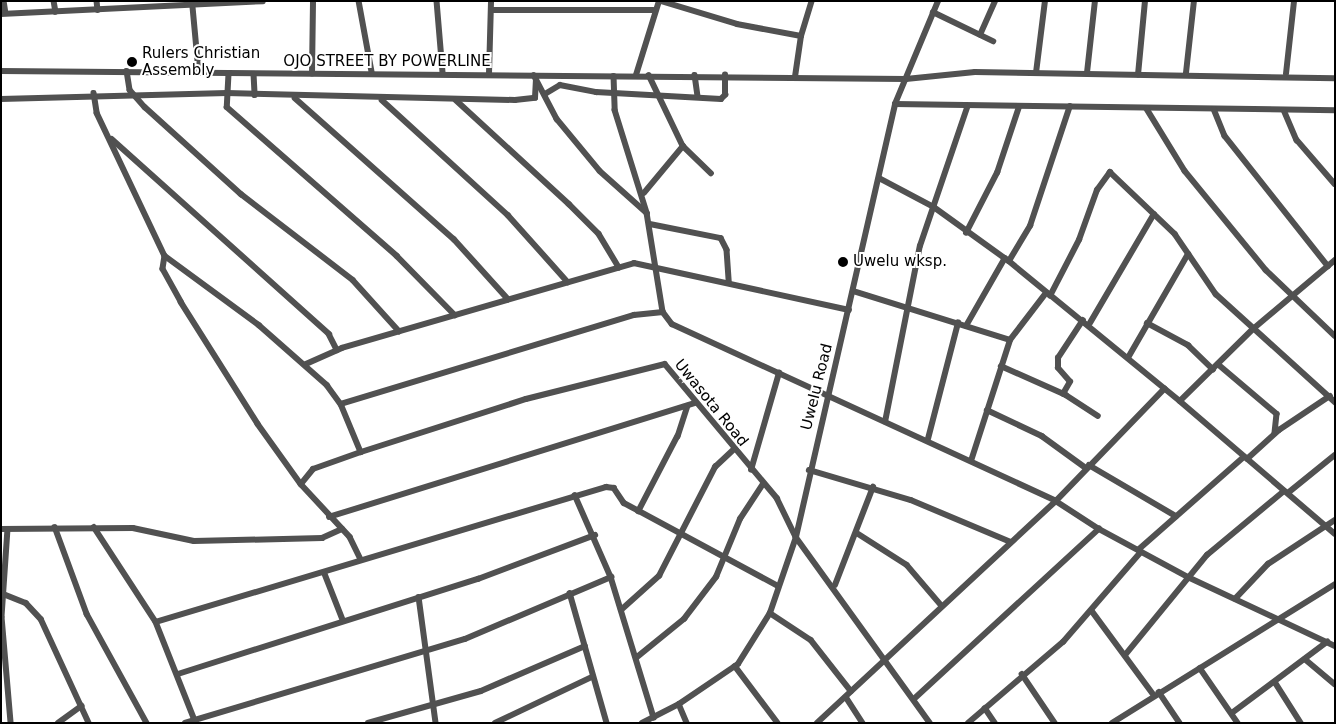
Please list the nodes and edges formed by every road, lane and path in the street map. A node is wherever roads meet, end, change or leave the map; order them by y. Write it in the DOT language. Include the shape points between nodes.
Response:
graph roads {
  1 [pos="4,1"];
  2 [pos="54,1"];
  3 [pos="97,1"];
  4 [pos="263,1"];
  5 [pos="313,1"];
  6 [pos="359,1"];
  7 [pos="438,1"];
  8 [pos="491,1"];
  9 [pos="660,1"];
  10 [pos="812,1"];
  11 [pos="938,1"];
  12 [pos="995,1"];
  13 [pos="1045,1"];
  14 [pos="1095,1"];
  15 [pos="1145,1"];
  16 [pos="1194,1"];
  17 [pos="1294,1"];
  18 [pos="145,4"];
  19 [pos="192,7"];
  20 [pos="98,10"];
  21 [pos="492,10"];
  22 [pos="653,10"];
  23 [pos="56,12"];
  24 [pos="933,12"];
  25 [pos="4,14"];
  26 [pos="980,34"];
  27 [pos="800,36"];
  28 [pos="993,41"];
  29 [pos="1,71"];
  30 [pos="127,71"];
  31 [pos="199,72"];
  32 [pos="372,72"];
  33 [pos="443,73"];
  34 [pos="1036,73"];
  35 [pos="229,74"];
  36 [pos="254,74"];
  37 [pos="312,74"];
  38 [pos="489,74"];
  39 [pos="1087,74"];
  40 [pos="1186,74"];
  41 [pos="1286,74"];
  42 [pos="560,75"];
  43 [pos="636,75"];
  44 [pos="649,75"];
  45 [pos="695,75"];
  46 [pos="725,75"];
  47 [pos="1138,75"];
  48 [pos="614,76"];
  49 [pos="534,77"];
  50 [pos="795,77"];
  51 [pos="1335,77"];
  52 [pos="906,79"];
  53 [pos="560,85"];
  54 [pos="227,93"];
  55 [pos="615,93"];
  56 [pos="135,94"];
  57 [pos="545,94"];
  58 [pos="94,95"];
  59 [pos="255,95"];
  60 [pos="662,96"];
  61 [pos="698,97"];
  62 [pos="295,98"];
  63 [pos="1,99"];
  64 [pos="382,100"];
  65 [pos="456,100"];
  66 [pos="895,104"];
  67 [pos="1070,106"];
  68 [pos="1018,107"];
  69 [pos="967,108"];
  70 [pos="1214,109"];
  71 [pos="1147,110"];
  72 [pos="1284,110"];
  73 [pos="1335,110"];
  74 [pos="111,138"];
  75 [pos="684,146"];
  76 [pos="711,172"];
  77 [pos="879,178"];
  78 [pos="1335,184"];
  79 [pos="644,193"];
  80 [pos="934,207"];
  81 [pos="647,213"];
  82 [pos="1154,214"];
  83 [pos="650,224"];
  84 [pos="966,233"];
  85 [pos="1188,254"];
  86 [pos="165,256"];
  87 [pos="1007,259"];
  88 [pos="1335,260"];
  89 [pos="657,265"];
  90 [pos="1328,266"];
  91 [pos="619,267"];
  92 [pos="568,282"];
  93 [pos="728,282"];
  94 [pos="852,291"];
  95 [pos="1048,294"];
  96 [pos="1292,296"];
  97 [pos="508,299"];
  98 [pos="910,308"];
  99 [pos="849,310"];
  100 [pos="663,312"];
  101 [pos="454,315"];
  102 [pos="1083,320"];
  103 [pos="958,323"];
  104 [pos="1090,323"];
  105 [pos="1147,323"];
  106 [pos="966,326"];
  107 [pos="1252,329"];
  108 [pos="399,331"];
  109 [pos="1335,336"];
  110 [pos="1010,340"];
  111 [pos="336,350"];
  112 [pos="1128,358"];
  113 [pos="306,364"];
  114 [pos="1218,364"];
  115 [pos="1001,366"];
  116 [pos="1213,368"];
  117 [pos="779,373"];
  118 [pos="1164,389"];
  119 [pos="1064,394"];
  120 [pos="1330,396"];
  121 [pos="828,398"];
  122 [pos="1180,401"];
  123 [pos="1335,402"];
  124 [pos="696,403"];
  125 [pos="342,404"];
  126 [pos="688,406"];
  127 [pos="987,410"];
  128 [pos="1098,416"];
  129 [pos="885,422"];
  130 [pos="1275,433"];
  131 [pos="928,439"];
  132 [pos="733,450"];
  133 [pos="361,452"];
  134 [pos="1335,455"];
  135 [pos="1246,458"];
  136 [pos="971,461"];
  137 [pos="1087,467"];
  138 [pos="750,470"];
  139 [pos="809,470"];
  140 [pos="301,484"];
  141 [pos="763,484"];
  142 [pos="873,487"];
  143 [pos="1286,492"];
  144 [pos="575,495"];
  145 [pos="1056,500"];
  146 [pos="640,511"];
  147 [pos="1176,516"];
  148 [pos="329,517"];
  149 [pos="1335,520"];
  150 [pos="1326,526"];
  151 [pos="56,527"];
  152 [pos="94,527"];
  153 [pos="5,529"];
  154 [pos="342,529"];
  155 [pos="1099,529"];
  156 [pos="857,533"];
  157 [pos="1335,534"];
  158 [pos="595,535"];
  159 [pos="682,535"];
  160 [pos="796,537"];
  161 [pos="1010,542"];
  162 [pos="1140,551"];
  163 [pos="725,556"];
  164 [pos="361,560"];
  165 [pos="325,574"];
  166 [pos="611,577"];
  167 [pos="1188,577"];
  168 [pos="1335,584"];
  169 [pos="835,585"];
  170 [pos="778,586"];
  171 [pos="1,592"];
  172 [pos="570,593"];
  173 [pos="420,597"];
  174 [pos="1235,599"];
  175 [pos="942,606"];
  176 [pos="621,610"];
  177 [pos="1092,611"];
  178 [pos="770,613"];
  179 [pos="1279,619"];
  180 [pos="343,620"];
  181 [pos="156,622"];
  182 [pos="1327,642"];
  183 [pos="585,646"];
  184 [pos="1335,646"];
  185 [pos="426,650"];
  186 [pos="1126,654"];
  187 [pos="886,657"];
  188 [pos="636,658"];
  189 [pos="1305,659"];
  190 [pos="735,666"];
  191 [pos="1200,668"];
  192 [pos="178,674"];
  193 [pos="1022,674"];
  194 [pos="592,677"];
  195 [pos="1275,682"];
  196 [pos="1335,684"];
  197 [pos="851,692"];
  198 [pos="1157,694"];
  199 [pos="846,697"];
  200 [pos="915,698"];
  201 [pos="433,704"];
  202 [pos="680,704"];
  203 [pos="81,706"];
  204 [pos="985,708"];
  205 [pos="1232,713"];
  206 [pos="654,718"];
  207 [pos="195,721"];
  208 [pos="11,723"];
  209 [pos="58,723"];
  210 [pos="89,723"];
  211 [pos="147,723"];
  212 [pos="185,723"];
  213 [pos="368,723"];
  214 [pos="436,723"];
  215 [pos="495,723"];
  216 [pos="607,723"];
  217 [pos="642,723"];
  218 [pos="687,723"];
  219 [pos="778,723"];
  220 [pos="817,723"];
  221 [pos="863,723"];
  222 [pos="930,723"];
  223 [pos="968,723"];
  224 [pos="995,723"];
  225 [pos="1055,723"];
  226 [pos="1113,723"];
  227 [pos="1180,723"];
  228 [pos="1238,723"];
  229 [pos="1301,723"];
  1 -- 25 [label="street"];
  2 -- 23 [label="street"];
  3 -- 20 [label="street"];
  4 -- 19 [label="street"];
  5 -- 37 [label="street"];
  6 -- 32 [label="street"];
  7 -- 33 [label="street"];
  8 -- 21 [label="street"];
  9 -- 22 [label="street"];
  9 -- 27 [label="street" via="737,24"];
  10 -- 27 [label="street"];
  11 -- 24 [label="street, Uwelu Road"];
  12 -- 26 [label="street"];
  13 -- 34 [label="street"];
  14 -- 39 [label="street"];
  15 -- 47 [label="street"];
  16 -- 40 [label="street"];
  17 -- 41 [label="street"];
  18 -- 19 [label="street"];
  18 -- 20 [label="street"];
  19 -- 31 [label="street"];
  20 -- 23 [label="street"];
  21 -- 22 [label="street"];
  21 -- 38 [label="street"];
  22 -- 43 [label="street"];
  23 -- 25 [label="street"];
  24 -- 26 [label="street"];
  24 -- 52 [label="street, Uwelu Road"];
  26 -- 28 [label="street"];
  27 -- 50 [label="street"];
  29 -- 30 [label="street, OJO STREET BY POWERLINE"];
  30 -- 31 [label="street, OJO STREET BY POWERLINE"];
  30 -- 56 [label="street"];
  31 -- 35 [label="street, OJO STREET BY POWERLINE"];
  32 -- 33 [label="street, OJO STREET BY POWERLINE"];
  32 -- 37 [label="street, OJO STREET BY POWERLINE"];
  33 -- 38 [label="street, OJO STREET BY POWERLINE"];
  34 -- 39 [label="street, OJO STREET BY POWERLINE"];
  34 -- 52 [label="street, OJO STREET BY POWERLINE" via="975,72"];
  35 -- 36 [label="street, OJO STREET BY POWERLINE"];
  35 -- 54 [label="street"];
  36 -- 37 [label="street, OJO STREET BY POWERLINE"];
  36 -- 59 [label="street"];
  38 -- 49 [label="street, OJO STREET BY POWERLINE"];
  39 -- 47 [label="street, OJO STREET BY POWERLINE"];
  40 -- 41 [label="street, OJO STREET BY POWERLINE"];
  40 -- 47 [label="street, OJO STREET BY POWERLINE"];
  41 -- 51 [label="street, OJO STREET BY POWERLINE"];
  42 -- 48 [label="street, OJO STREET BY POWERLINE"];
  42 -- 49 [label="street, OJO STREET BY POWERLINE"];
  42 -- 53 [label="street"];
  43 -- 44 [label="street, OJO STREET BY POWERLINE"];
  43 -- 48 [label="street, OJO STREET BY POWERLINE"];
  44 -- 45 [label="street, OJO STREET BY POWERLINE"];
  44 -- 60 [label="street"];
  45 -- 46 [label="street, OJO STREET BY POWERLINE"];
  45 -- 61 [label="street"];
  46 -- 50 [label="street, OJO STREET BY POWERLINE"];
  46 -- 61 [label="street" via="724,97"];
  48 -- 55 [label="street"];
  49 -- 57 [label="street"];
  49 -- 65 [label="street" via="532,99"];
  50 -- 52 [label="street, OJO STREET BY POWERLINE"];
  52 -- 66 [label="street, Uwelu Road"];
  53 -- 55 [label="street"];
  53 -- 57 [label="street"];
  54 -- 56 [label="street"];
  54 -- 59 [label="street"];
  54 -- 101 [label="street" via="227,107 252,133 397,256"];
  55 -- 60 [label="street"];
  55 -- 79 [label="street" via="615,110"];
  56 -- 58 [label="street"];
  56 -- 108 [label="street" via="241,194 353,280"];
  57 -- 81 [label="street" via="557,120 600,171"];
  58 -- 63 [label="street"];
  58 -- 74 [label="street"];
  59 -- 62 [label="street"];
  60 -- 61 [label="street"];
  60 -- 75 [label="street"];
  62 -- 64 [label="street"];
  62 -- 97 [label="street" via="454,239"];
  64 -- 65 [label="street"];
  64 -- 92 [label="street" via="508,215"];
  65 -- 91 [label="street" via="599,234"];
  66 -- 69 [label="street"];
  66 -- 77 [label="street, Uwelu Road"];
  67 -- 68 [label="street"];
  67 -- 71 [label="street"];
  67 -- 87 [label="street" via="1030,226"];
  68 -- 69 [label="street"];
  68 -- 84 [label="street" via="997,173"];
  69 -- 80 [label="street"];
  70 -- 71 [label="street"];
  70 -- 72 [label="street"];
  70 -- 90 [label="street" via="1225,136"];
  71 -- 96 [label="street" via="1185,171"];
  72 -- 73 [label="street"];
  72 -- 78 [label="street" via="1297,140"];
  74 -- 86 [label="street" via="124,178"];
  74 -- 111 [label="street" via="329,334"];
  75 -- 76 [label="street"];
  75 -- 79 [label="street"];
  77 -- 80 [label="street"];
  77 -- 94 [label="street, Uwelu Road"];
  79 -- 81 [label="street"];
  80 -- 84 [label="street"];
  80 -- 98 [label="street" via="920,246"];
  81 -- 83 [label="street"];
  82 -- 85 [label="street"];
  82 -- 95 [label="street" via="1107,172"];
  82 -- 104 [label="street"];
  83 -- 89 [label="street"];
  83 -- 93 [label="street" via="721,238 727,250"];
  84 -- 87 [label="street"];
  85 -- 105 [label="street"];
  85 -- 107 [label="street" via="1216,294"];
  86 -- 113 [label="street"];
  86 -- 140 [label="street" via="163,269 181,302"];
  87 -- 95 [label="street"];
  87 -- 106 [label="street"];
  88 -- 90 [label="street"];
  89 -- 91 [label="street"];
  89 -- 93 [label="street"];
  89 -- 100 [label="street"];
  90 -- 96 [label="street"];
  91 -- 92 [label="street"];
  92 -- 97 [label="street"];
  93 -- 99 [label="street"];
  94 -- 98 [label="street"];
  94 -- 99 [label="street, Uwelu Road"];
  95 -- 102 [label="street"];
  95 -- 110 [label="street"];
  96 -- 107 [label="street"];
  96 -- 109 [label="street"];
  97 -- 101 [label="street"];
  98 -- 103 [label="street"];
  98 -- 129 [label="street"];
  99 -- 121 [label="street, Uwelu Road"];
  100 -- 117 [label="street" via="672,324"];
  100 -- 125 [label="street" via="634,315"];
  101 -- 108 [label="street"];
  102 -- 104 [label="street"];
  102 -- 119 [label="street" via="1058,358 1058,368 1070,382"];
  103 -- 106 [label="street"];
  103 -- 131 [label="street"];
  104 -- 112 [label="street"];
  105 -- 112 [label="street"];
  105 -- 116 [label="street" via="1188,345"];
  106 -- 110 [label="street"];
  107 -- 114 [label="street"];
  107 -- 120 [label="street"];
  108 -- 111 [label="street"];
  110 -- 115 [label="street"];
  111 -- 113 [label="street"];
  112 -- 118 [label="street"];
  113 -- 125 [label="street"];
  114 -- 116 [label="street"];
  114 -- 130 [label="street" via="1277,414"];
  115 -- 119 [label="street"];
  115 -- 127 [label="street"];
  116 -- 122 [label="street"];
  117 -- 121 [label="street"];
  117 -- 138 [label="street"];
  118 -- 122 [label="street"];
  118 -- 137 [label="street"];
  119 -- 128 [label="street"];
  120 -- 123 [label="street"];
  120 -- 130 [label="street"];
  121 -- 129 [label="street"];
  121 -- 139 [label="street, Uwelu Road"];
  122 -- 135 [label="street"];
  124 -- 126 [label="street"];
  124 -- 132 [label="street, Uwasota Road"];
  124 -- 133 [label="street, Uwasota Road" via="670,366 658,362"];
  125 -- 133 [label="street"];
  126 -- 146 [label="street" via="678,436"];
  126 -- 148 [label="street"];
  127 -- 136 [label="street"];
  127 -- 137 [label="street" via="1042,436"];
  129 -- 131 [label="street"];
  130 -- 135 [label="street"];
  131 -- 136 [label="street"];
  132 -- 138 [label="street, Uwasota Road"];
  132 -- 159 [label="street" via="715,467"];
  133 -- 140 [label="street, Uwasota Road" via="313,469"];
  134 -- 143 [label="street"];
  135 -- 143 [label="street"];
  135 -- 147 [label="street"];
  136 -- 145 [label="street"];
  137 -- 145 [label="street"];
  137 -- 147 [label="street"];
  138 -- 141 [label="street, Uwasota Road"];
  139 -- 142 [label="street"];
  139 -- 160 [label="street, Uwelu Road"];
  140 -- 148 [label="street"];
  141 -- 160 [label="street, Uwasota Road" via="776,498"];
  141 -- 163 [label="street" via="740,519"];
  142 -- 156 [label="street"];
  142 -- 161 [label="street"];
  143 -- 150 [label="street"];
  143 -- 167 [label="street" via="1206,555"];
  144 -- 146 [label="street" via="609,487"];
  144 -- 158 [label="street"];
  144 -- 164 [label="street"];
  145 -- 155 [label="street"];
  145 -- 161 [label="street"];
  146 -- 159 [label="street"];
  147 -- 162 [label="street"];
  148 -- 154 [label="street"];
  149 -- 150 [label="street"];
  150 -- 157 [label="street"];
  150 -- 174 [label="street" via="1268,564"];
  151 -- 152 [label="street"];
  151 -- 153 [label="street"];
  151 -- 211 [label="street" via="87,614"];
  152 -- 154 [label="street" via="158,531 194,541 322,538"];
  152 -- 181 [label="street"];
  153 -- 171 [label="street"];
  154 -- 164 [label="street"];
  155 -- 162 [label="street"];
  155 -- 200 [label="street"];
  156 -- 169 [label="street"];
  156 -- 175 [label="street" via="906,566"];
  158 -- 166 [label="street"];
  158 -- 173 [label="street"];
  159 -- 163 [label="street"];
  159 -- 176 [label="street" via="659,576"];
  160 -- 169 [label="street, Uwasota Road"];
  160 -- 170 [label="street, Uwelu Road"];
  161 -- 175 [label="street"];
  162 -- 167 [label="street"];
  162 -- 177 [label="street"];
  163 -- 170 [label="street"];
  163 -- 188 [label="street" via="716,577 697,604"];
  164 -- 165 [label="street"];
  165 -- 180 [label="street"];
  165 -- 181 [label="street"];
  166 -- 172 [label="street"];
  166 -- 176 [label="street"];
  167 -- 174 [label="street"];
  167 -- 186 [label="street"];
  168 -- 179 [label="street"];
  169 -- 187 [label="street, Uwasota Road"];
  170 -- 178 [label="street, Uwelu Road"];
  171 -- 203 [label="street" via="26,603 40,618"];
  171 -- 208 [label="street"];
  172 -- 183 [label="street"];
  172 -- 185 [label="street" via="465,639"];
  173 -- 180 [label="street"];
  173 -- 185 [label="street"];
  174 -- 179 [label="street"];
  175 -- 187 [label="street"];
  176 -- 188 [label="street"];
  177 -- 186 [label="street"];
  177 -- 193 [label="street" via="1063,642"];
  178 -- 190 [label="street, Uwelu Road"];
  178 -- 197 [label="street" via="812,640"];
  179 -- 182 [label="street"];
  179 -- 191 [label="street"];
  180 -- 192 [label="street"];
  181 -- 192 [label="street"];
  182 -- 184 [label="street"];
  182 -- 189 [label="street"];
  183 -- 194 [label="street"];
  183 -- 201 [label="street" via="521,676"];
  185 -- 201 [label="street"];
  185 -- 207 [label="street"];
  186 -- 198 [label="street"];
  187 -- 197 [label="street"];
  187 -- 200 [label="street, Uwasota Road"];
  188 -- 206 [label="street"];
  189 -- 195 [label="street"];
  189 -- 196 [label="street"];
  190 -- 202 [label="street, Uwelu Road"];
  190 -- 219 [label="street"];
  191 -- 198 [label="street"];
  191 -- 205 [label="street"];
  192 -- 207 [label="street"];
  193 -- 204 [label="street"];
  193 -- 225 [label="street"];
  194 -- 215 [label="street"];
  194 -- 216 [label="street"];
  195 -- 205 [label="street"];
  195 -- 229 [label="street"];
  197 -- 199 [label="street"];
  198 -- 226 [label="street"];
  198 -- 227 [label="street"];
  199 -- 220 [label="street"];
  199 -- 221 [label="street"];
  200 -- 222 [label="street, Uwasota Road"];
  201 -- 213 [label="street"];
  201 -- 214 [label="street"];
  202 -- 206 [label="street, Uwelu Road"];
  202 -- 218 [label="street"];
  203 -- 209 [label="street"];
  203 -- 210 [label="street"];
  204 -- 223 [label="street"];
  204 -- 224 [label="street"];
  205 -- 228 [label="street"];
  206 -- 217 [label="street, Uwelu Road"];
  207 -- 212 [label="street"];
}
